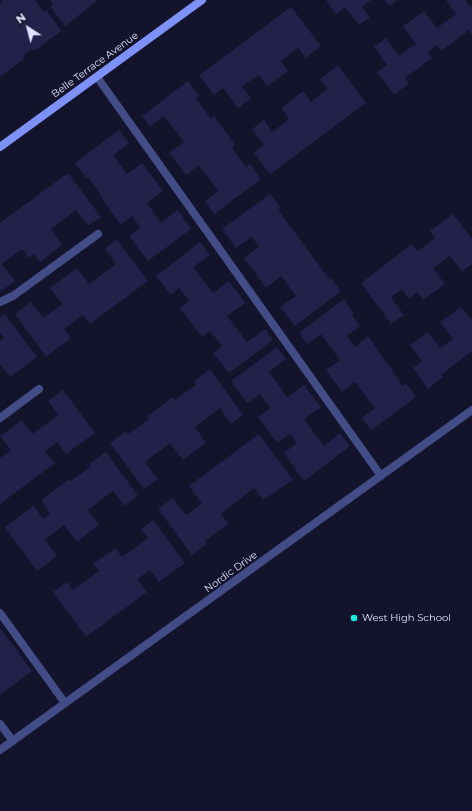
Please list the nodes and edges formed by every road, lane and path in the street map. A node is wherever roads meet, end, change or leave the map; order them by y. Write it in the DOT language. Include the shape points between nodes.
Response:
graph roads {
  1 [pos="202,0"];
  2 [pos="97,77"];
  3 [pos="0,147"];
  4 [pos="98,234"];
  5 [pos="0,302"];
  6 [pos="39,389"];
  7 [pos="472,410"];
  8 [pos="0,418"];
  9 [pos="381,476"];
  10 [pos="0,613"];
  11 [pos="65,703"];
  12 [pos="0,724"];
  13 [pos="13,741"];
  14 [pos="0,750"];
  1 -- 2 [label="street, Belle Terrace Avenue"];
  2 -- 3 [label="street, Belle Terrace Avenue"];
  2 -- 9 [label="street"];
  4 -- 5 [label="street"];
  6 -- 8 [label="street"];
  7 -- 9 [label="street, Nordic Drive"];
  9 -- 11 [label="street, Nordic Drive"];
  10 -- 11 [label="street"];
  11 -- 13 [label="street, Nordic Drive"];
  12 -- 13 [label="street"];
  13 -- 14 [label="street, Nordic Drive"];
}
